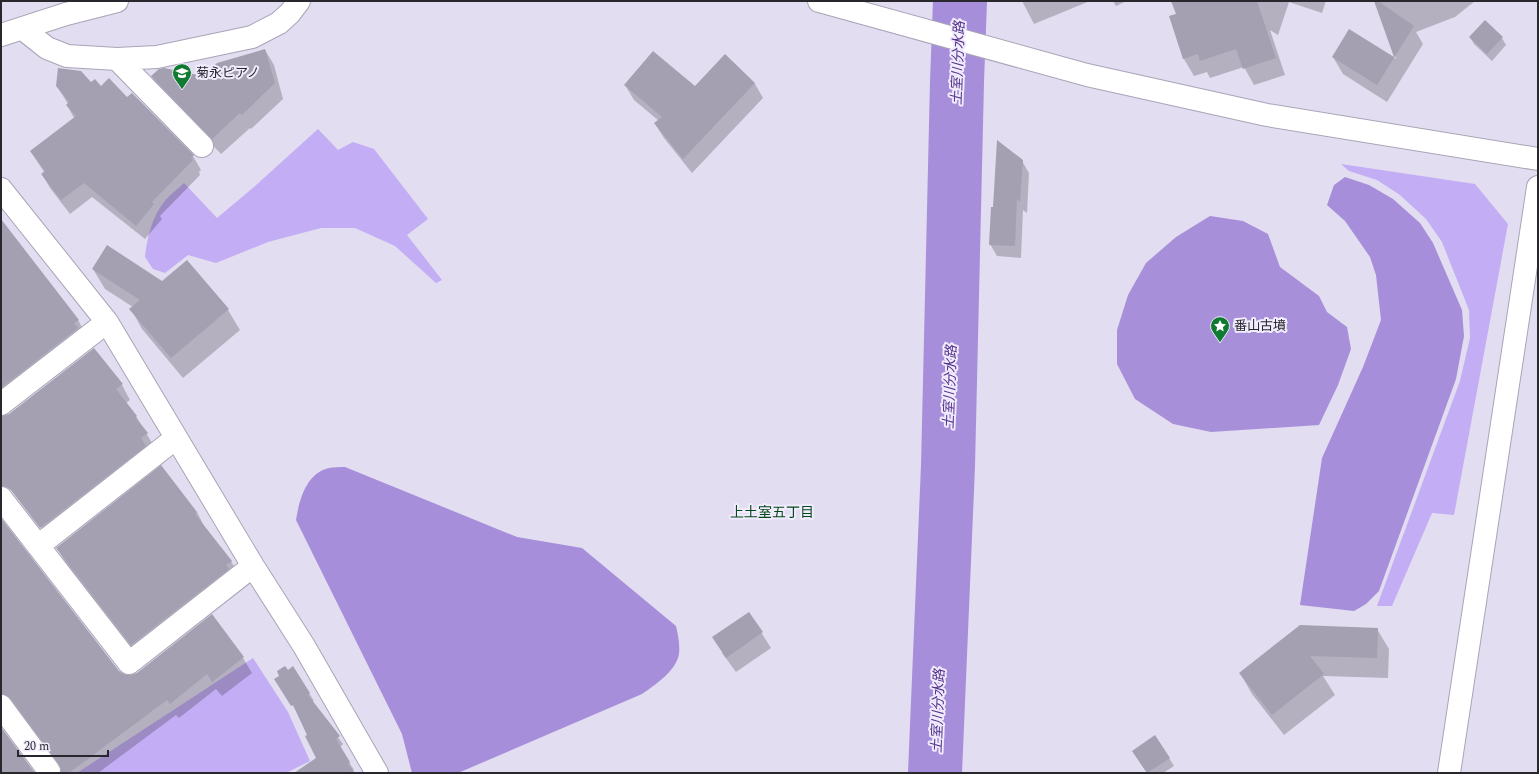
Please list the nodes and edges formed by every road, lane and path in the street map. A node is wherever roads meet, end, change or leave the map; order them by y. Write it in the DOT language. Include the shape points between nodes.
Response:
graph roads {
  1 [pos="117,1"];
  2 [pos="299,1"];
  3 [pos="819,1"];
  4 [pos="22,29"];
  5 [pos="1,35"];
  6 [pos="117,59"];
  7 [pos="202,146"];
  8 [pos="1538,159"];
  9 [pos="1538,186"];
  10 [pos="5,202"];
  11 [pos="107,322"];
  12 [pos="1,404"];
  13 [pos="176,438"];
  14 [pos="1,498"];
  15 [pos="38,546"];
  16 [pos="253,566"];
  17 [pos="1,706"];
  18 [pos="49,770"];
  19 [pos="377,773"];
  20 [pos="1449,773"];
  1 -- 4 [label="street"];
  2 -- 6 [label="street" via="279,23 252,37 157,57"];
  3 -- 8 [label="street" via="1088,75 1267,116"];
  4 -- 5 [label="street"];
  4 -- 6 [label="street" via="57,53"];
  6 -- 7 [label="street"];
  9 -- 20 [label="street"];
  10 -- 11 [label="street"];
  11 -- 12 [label="street"];
  11 -- 13 [label="street"];
  13 -- 15 [label="street"];
  13 -- 16 [label="street"];
  14 -- 15 [label="street"];
  15 -- 16 [label="street" via="130,663"];
  16 -- 19 [label="street" via="304,646"];
  17 -- 18 [label="street"];
}
